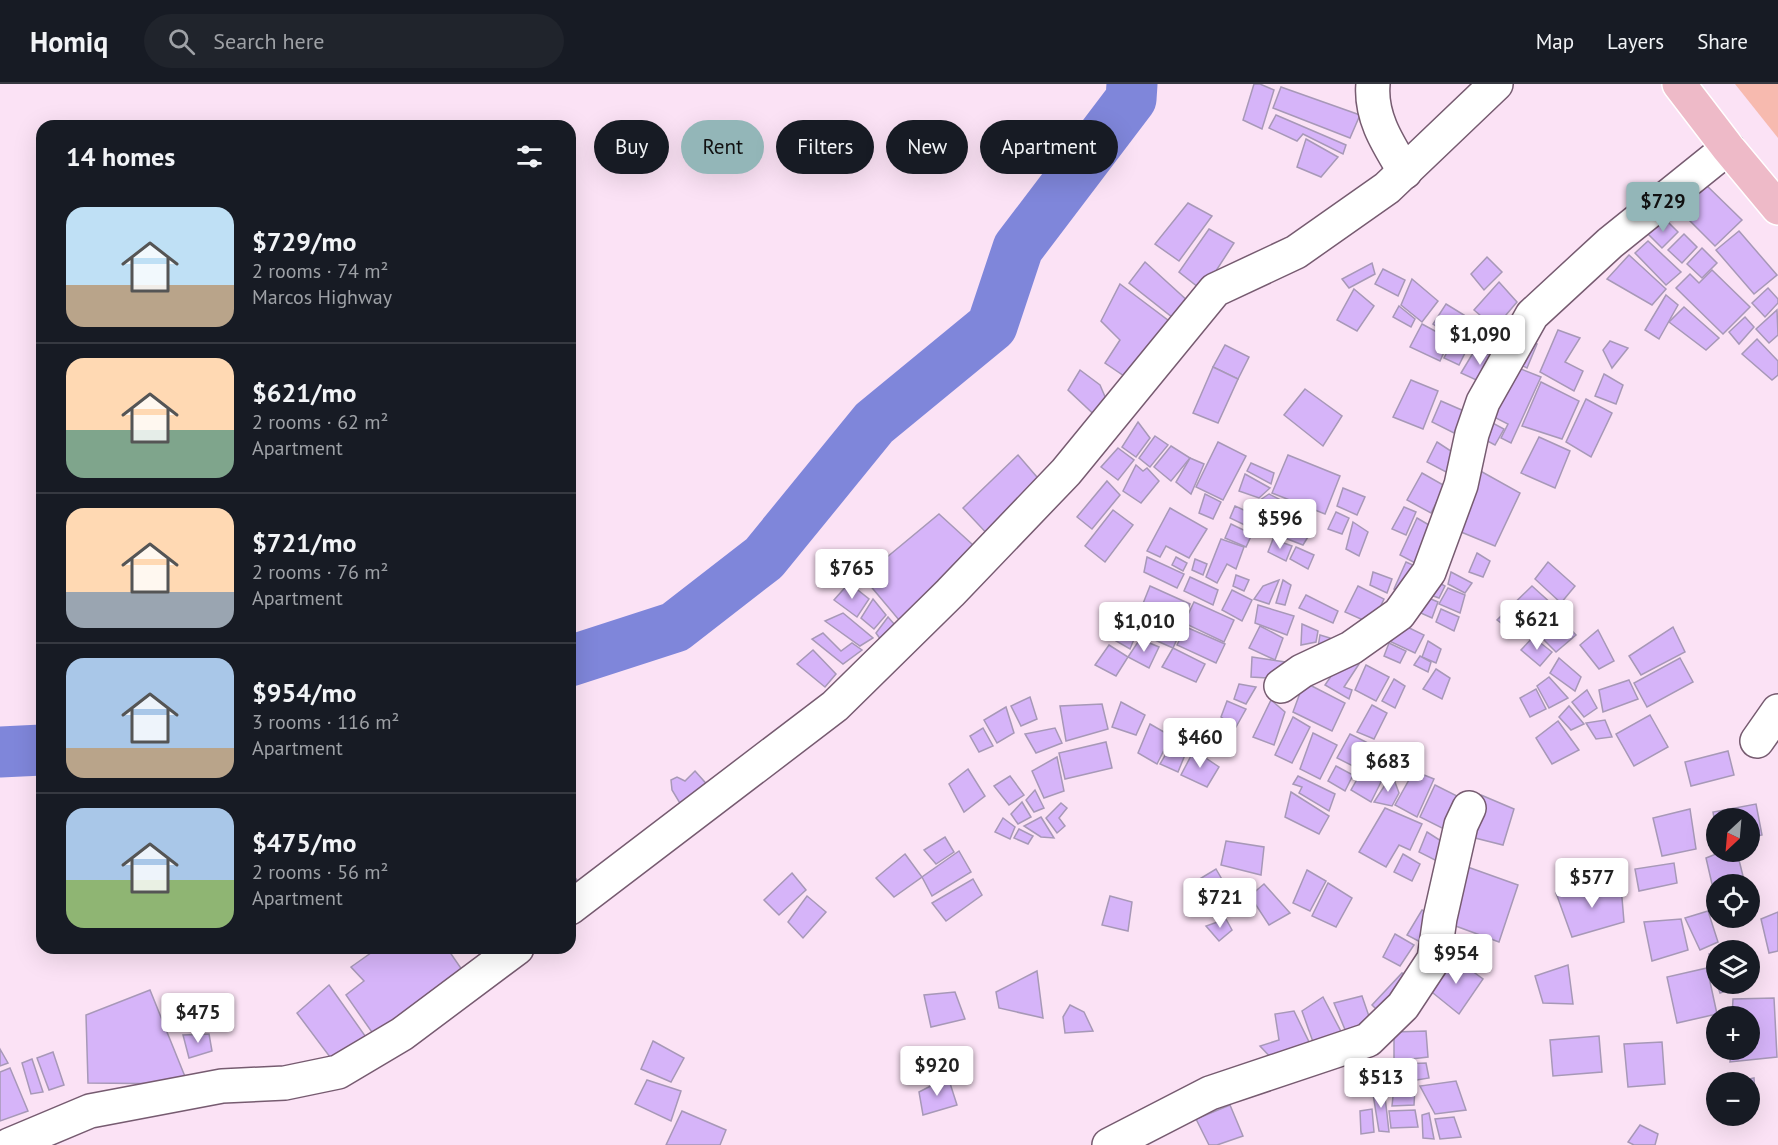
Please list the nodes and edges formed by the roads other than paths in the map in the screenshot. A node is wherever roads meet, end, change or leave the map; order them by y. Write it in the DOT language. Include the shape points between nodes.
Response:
graph roads {
  1 [pos="1373,84"];
  2 [pos="1496,84"];
  3 [pos="1678,84"];
  4 [pos="1728,148"];
  5 [pos="1405,172"];
  6 [pos="1778,208"];
  7 [pos="1281,686"];
  8 [pos="1778,711"];
  9 [pos="1757,741"];
  10 [pos="1469,808"];
  11 [pos="576,903"];
  12 [pos="509,954"];
  13 [pos="9,1145"];
  14 [pos="1109,1145"];
  1 -- 5 [label="street" via="1372,99 1382,134"];
  2 -- 5 [label="street"];
  3 -- 4 [label="main road"];
  4 -- 6 [label="main road"];
  4 -- 7 [label="street" via="1610,243 1532,315 1483,402 1461,485 1429,572 1399,614 1351,648 1302,671"];
  5 -- 11 [label="street" via="1296,252 1215,290 1066,472 835,706"];
  8 -- 9 [label="street"];
  10 -- 14 [label="street" via="1461,825 1434,959 1402,1006 1368,1040 1210,1093"];
  12 -- 13 [label="street" via="402,1034 338,1072 285,1083 222,1086 90,1111"];
}
